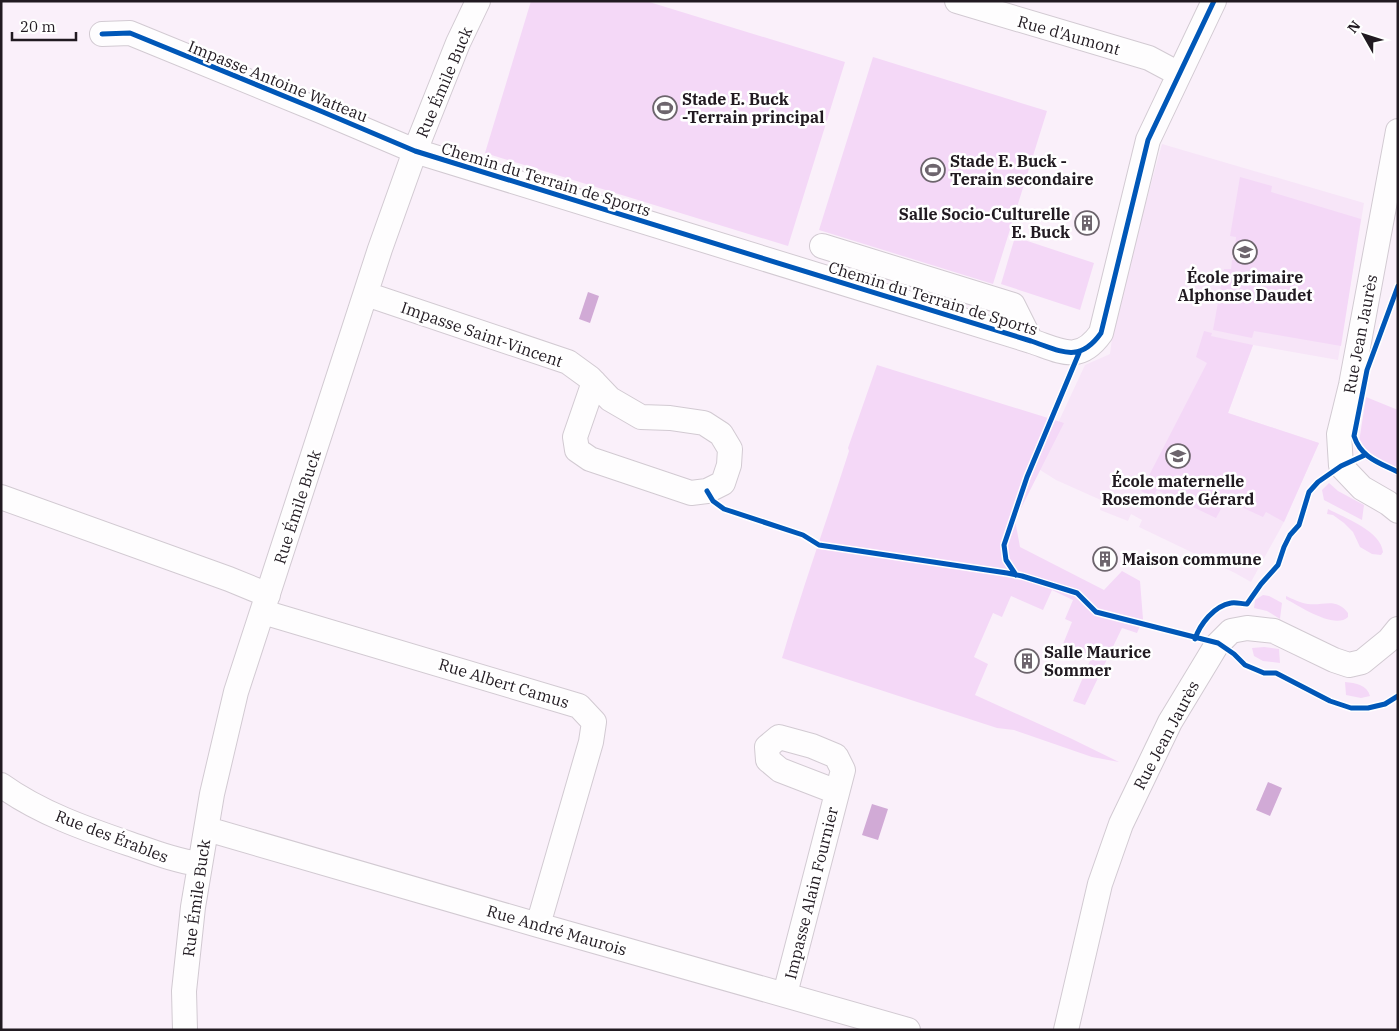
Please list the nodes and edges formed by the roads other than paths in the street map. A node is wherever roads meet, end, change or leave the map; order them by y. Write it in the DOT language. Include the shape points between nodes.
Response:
graph roads {
  1 [pos="478,1"];
  2 [pos="957,1"];
  3 [pos="1214,1"];
  4 [pos="102,34"];
  5 [pos="1179,74"];
  6 [pos="1398,131"];
  7 [pos="415,152"];
  8 [pos="822,246"];
  9 [pos="366,294"];
  10 [pos="1031,341"];
  11 [pos="594,382"];
  12 [pos="1,497"];
  13 [pos="1398,511"];
  14 [pos="265,603"];
  15 [pos="1398,629"];
  16 [pos="1,785"];
  17 [pos="837,792"];
  18 [pos="206,829"];
  19 [pos="200,864"];
  20 [pos="538,925"];
  21 [pos="785,994"];
  22 [pos="185,1030"];
  23 [pos="908,1030"];
  24 [pos="1066,1030"];
  1 -- 7 [label="street, Rue Émile Buck"];
  2 -- 5 [label="street, Rue d'Aumont" via="1149,58"];
  3 -- 5 [label="street, Chemin du Terrain de Sports"];
  4 -- 7 [label="street, Impasse Antoine Watteau" via="130,33"];
  5 -- 10 [label="street, Chemin du Terrain de Sports" via="1148,140 1100,333 1092,345 1079,353 1060,351"];
  6 -- 13 [label="street, Rue Jean Jaurès" via="1339,434 1341,466 1362,488"];
  7 -- 9 [label="street, Rue Émile Buck"];
  7 -- 10 [label="street, Chemin du Terrain de Sports"];
  8 -- 10 [label="street, Chemin du Terrain de Sports" via="1013,305"];
  9 -- 11 [label="street, Impasse Saint-Vincent" via="568,362"];
  9 -- 14 [label="street, Rue Émile Buck"];
  11 -- 11 [label="street, Impasse Saint-Vincent" via="610,398 641,418 704,423 721,434 730,449 729,465 722,483 707,491 690,493 590,459 577,450 575,436"];
  12 -- 14 [label="street" via="229,579"];
  14 -- 18 [label="street, Rue Émile Buck" via="236,692"];
  14 -- 20 [label="street, Rue Albert Camus" via="579,706 594,722"];
  15 -- 24 [label="street, Rue Jean Jaurès" via="1362,662 1349,665 1274,630 1247,628 1230,631 1216,646 1170,722 1121,824 1100,884"];
  16 -- 19 [label="street, Rue des Érables" via="74,825 177,860"];
  17 -- 21 [label="street, Impasse Alain Fournier"];
  18 -- 19 [label="street, Rue Émile Buck"];
  18 -- 20 [label="street, Rue André Maurois"];
  19 -- 22 [label="street, Rue Émile Buck" via="184,991"];
  20 -- 21 [label="street, Rue André Maurois"];
  21 -- 23 [label="street, Rue André Maurois"];
}
